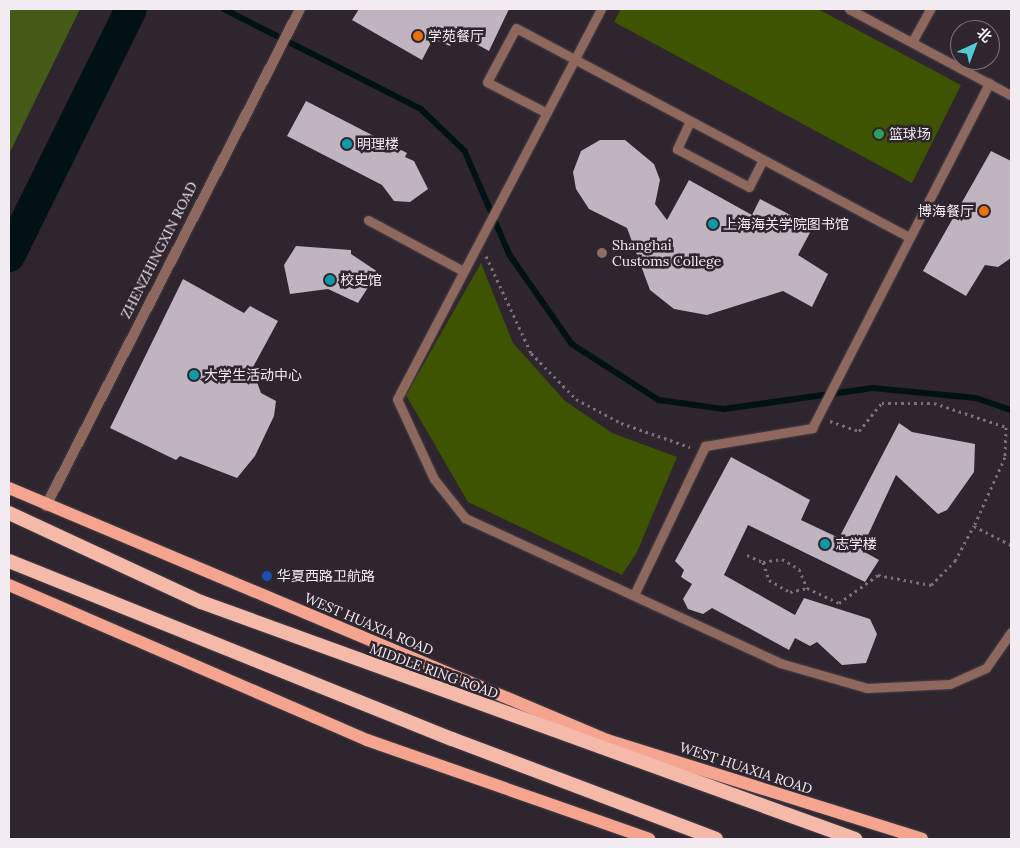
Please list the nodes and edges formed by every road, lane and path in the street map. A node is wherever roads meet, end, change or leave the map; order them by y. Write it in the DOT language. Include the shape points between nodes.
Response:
graph roads {
  1 [pos="300,9"];
  2 [pos="601,9"];
  3 [pos="849,9"];
  4 [pos="930,9"];
  5 [pos="912,42"];
  6 [pos="574,59"];
  7 [pos="989,83"];
  8 [pos="1011,95"];
  9 [pos="545,112"];
  10 [pos="690,121"];
  11 [pos="763,160"];
  12 [pos="368,220"];
  13 [pos="908,236"];
  14 [pos="479,242"];
  15 [pos="463,271"];
  16 [pos="818,417"];
  17 [pos="705,446"];
  18 [pos="9,488"];
  19 [pos="46,506"];
  20 [pos="9,513"];
  21 [pos="974,526"];
  22 [pos="1011,545"];
  23 [pos="747,554"];
  24 [pos="9,561"];
  25 [pos="762,562"];
  26 [pos="9,585"];
  27 [pos="807,588"];
  28 [pos="634,595"];
  29 [pos="1011,632"];
  30 [pos="649,839"];
  31 [pos="716,839"];
  32 [pos="855,839"];
  33 [pos="922,839"];
  1 -- 19 [label="street, ZHENZHINGXIN ROAD"];
  2 -- 6 [label="lane"];
  3 -- 5 [label="lane"];
  4 -- 5 [label="lane"];
  5 -- 7 [label="lane"];
  6 -- 9 [label="lane"];
  6 -- 9 [label="lane" via="516,28 487,82"];
  6 -- 10 [label="lane"];
  7 -- 8 [label="lane"];
  7 -- 13 [label="lane"];
  9 -- 14 [label="lane"];
  10 -- 11 [label="lane"];
  10 -- 11 [label="lane" via="677,149 749,187"];
  11 -- 13 [label="lane"];
  12 -- 15 [label="lane"];
  13 -- 16 [label="lane"];
  14 -- 15 [label="lane"];
  14 -- 17 [label="path" via="531,353 576,399 621,423 684,447"];
  15 -- 28 [label="lane" via="397,399 434,478 465,518"];
  16 -- 17 [label="lane" via="812,428"];
  16 -- 21 [label="path" via="860,431 882,403 934,403 1006,427 1005,457"];
  17 -- 28 [label="lane"];
  18 -- 19 [label="main road, WEST HUAXIA ROAD"];
  19 -- 33 [label="main road, WEST HUAXIA ROAD" via="607,740"];
  20 -- 32 [label="highway, MIDDLE RING ROAD" via="201,602"];
  21 -- 22 [label="path"];
  21 -- 27 [label="path" via="955,561 931,585 878,575 839,603"];
  23 -- 25 [label="path"];
  24 -- 31 [label="highway" via="452,739"];
  25 -- 27 [label="path" via="782,559 799,569"];
  25 -- 27 [label="path" via="769,580 790,592"];
  26 -- 30 [label="main road" via="367,740"];
  28 -- 29 [label="lane" via="780,663 867,688 950,684 986,668"];
}
